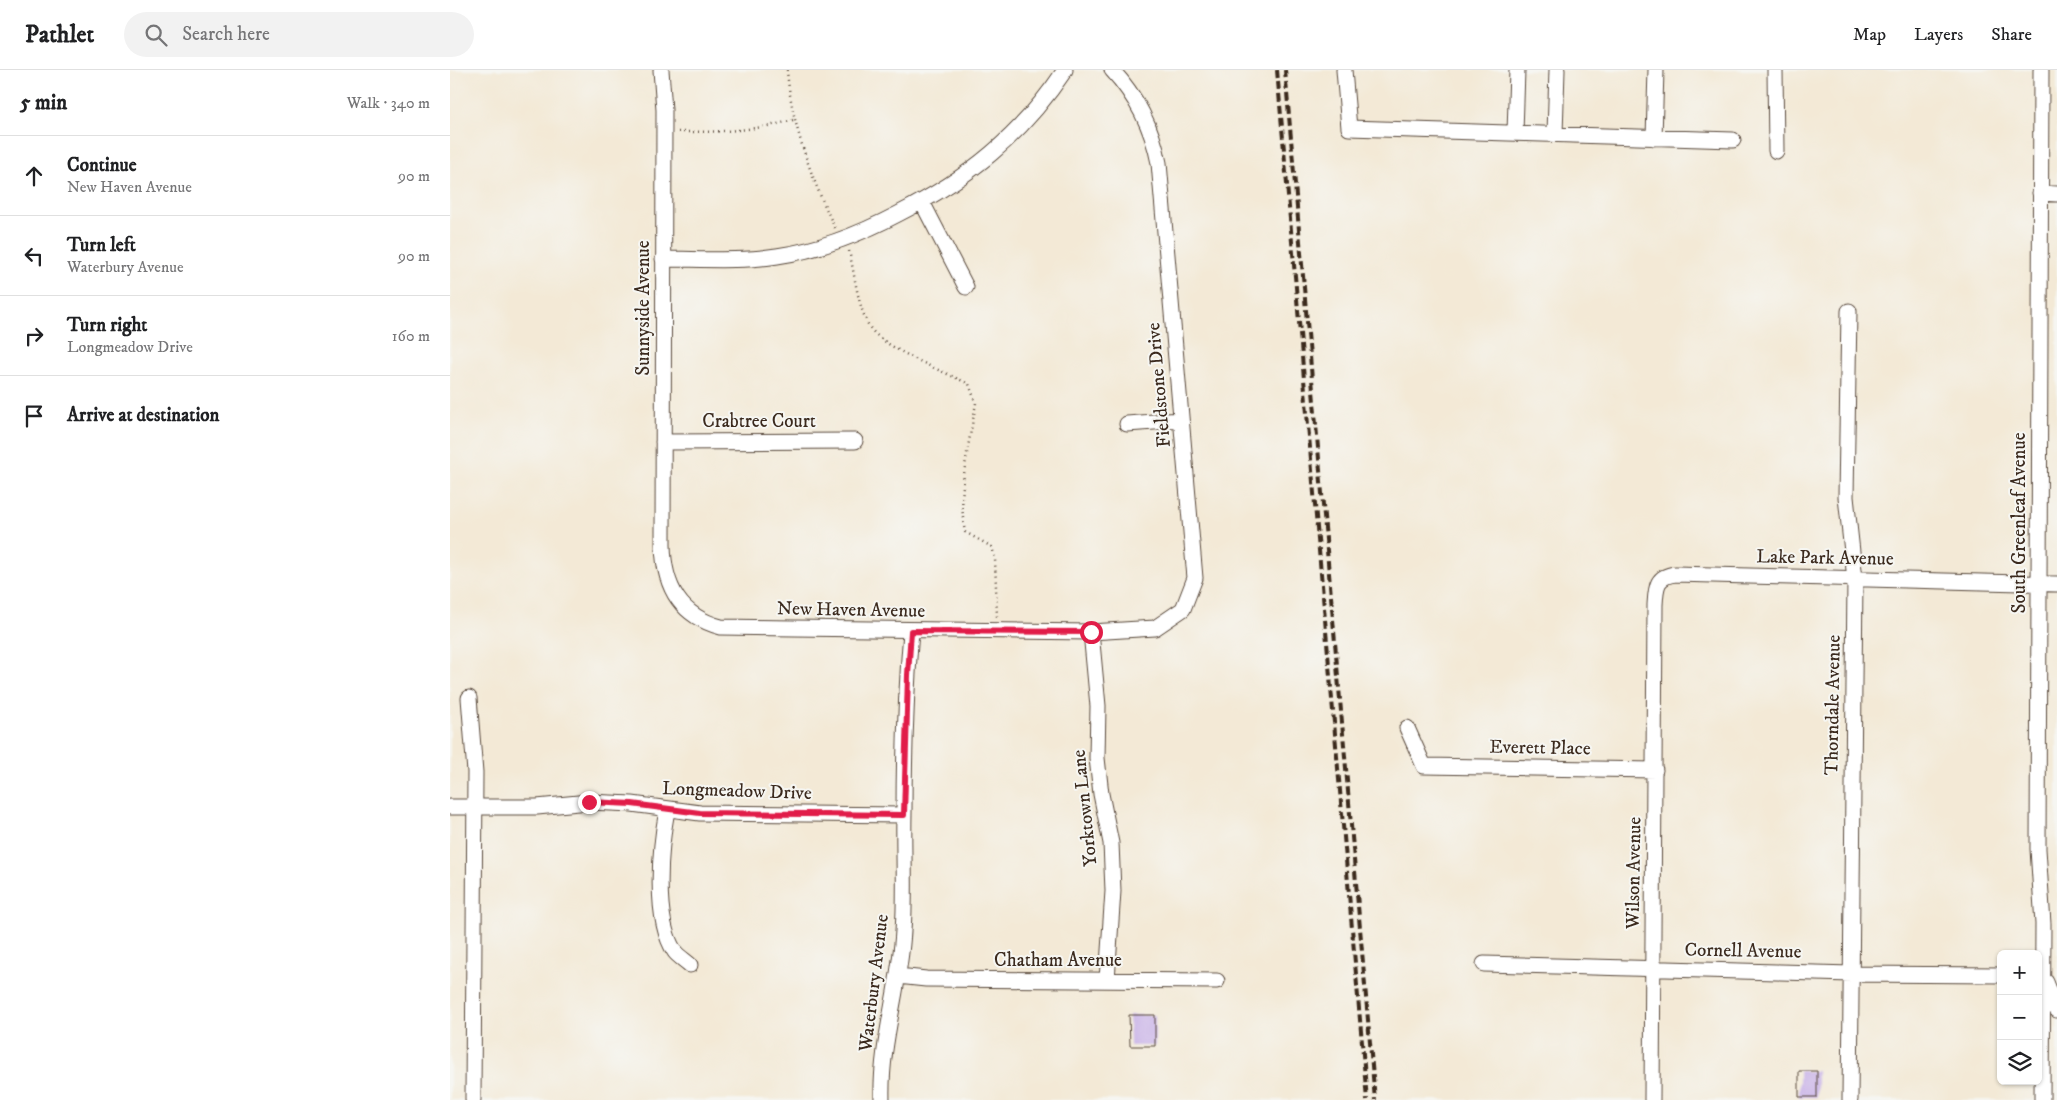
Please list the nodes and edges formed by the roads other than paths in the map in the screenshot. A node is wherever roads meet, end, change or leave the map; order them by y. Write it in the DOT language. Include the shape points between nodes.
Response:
graph roads {
  1 [pos="661,70"];
  2 [pos="1066,70"];
  3 [pos="1112,70"];
  4 [pos="1344,70"];
  5 [pos="1517,70"];
  6 [pos="1558,70"];
  7 [pos="1656,70"];
  8 [pos="1775,70"];
  9 [pos="2041,70"];
  10 [pos="1515,133"];
  11 [pos="1555,134"];
  12 [pos="1654,138"];
  13 [pos="1733,140"];
  14 [pos="1776,151"];
  15 [pos="2040,193"];
  16 [pos="2057,194"];
  17 [pos="922,202"];
  18 [pos="663,260"];
  19 [pos="966,287"];
  20 [pos="1849,311"];
  21 [pos="1182,420"];
  22 [pos="1127,424"];
  23 [pos="855,441"];
  24 [pos="663,442"];
  25 [pos="663,546"];
  26 [pos="1855,579"];
  27 [pos="2039,584"];
  28 [pos="2057,584"];
  29 [pos="911,631"];
  30 [pos="1091,632"];
  31 [pos="1655,645"];
  32 [pos="469,698"];
  33 [pos="1407,728"];
  34 [pos="1655,770"];
  35 [pos="450,806"];
  36 [pos="475,807"];
  37 [pos="667,810"];
  38 [pos="904,815"];
  39 [pos="690,964"];
  40 [pos="1484,964"];
  41 [pos="1653,969"];
  42 [pos="1851,974"];
  43 [pos="1997,975"];
  44 [pos="898,976"];
  45 [pos="2046,976"];
  46 [pos="1107,980"];
  47 [pos="1217,981"];
  48 [pos="2057,1010"];
  49 [pos="473,1100"];
  50 [pos="882,1100"];
  51 [pos="1652,1100"];
  52 [pos="1850,1100"];
  53 [pos="2042,1100"];
  1 -- 18 [label="street, Sunnyside Avenue"];
  2 -- 17 [label="street" via="1013,136 969,173"];
  3 -- 21 [label="street, Fieldstone Drive" via="1143,111 1156,146"];
  4 -- 10 [label="street" via="1349,128"];
  5 -- 10 [label="street"];
  6 -- 11 [label="street"];
  7 -- 12 [label="street"];
  8 -- 14 [label="street"];
  9 -- 15 [label="street, South Greenleaf Avenue"];
  10 -- 11 [label="street"];
  11 -- 12 [label="street"];
  12 -- 13 [label="street"];
  15 -- 16 [label="street"];
  15 -- 27 [label="street, South Greenleaf Avenue"];
  17 -- 18 [label="street" via="876,226 804,251 744,259"];
  17 -- 19 [label="street"];
  18 -- 24 [label="street, Sunnyside Avenue"];
  20 -- 26 [label="street, Thorndale Avenue" via="1846,497"];
  21 -- 22 [label="street"];
  21 -- 30 [label="street, Fieldstone Drive" via="1195,578 1183,609 1155,628"];
  23 -- 24 [label="street, Crabtree Court"];
  24 -- 25 [label="street, Sunnyside Avenue"];
  25 -- 29 [label="street, New Haven Avenue" via="667,580 678,600 695,617 708,623 740,628"];
  26 -- 27 [label="street, Lake Park Avenue"];
  26 -- 31 [label="street, Lake Park Avenue" via="1666,575 1656,585"];
  26 -- 42 [label="street, Thorndale Avenue"];
  27 -- 28 [label="street, Lake Park Avenue"];
  27 -- 45 [label="street, South Greenleaf Avenue" via="2038,850"];
  29 -- 30 [label="street, New Haven Avenue"];
  29 -- 38 [label="street, Waterbury Avenue"];
  30 -- 46 [label="street, Yorktown Lane" via="1098,706 1097,758 1111,843 1113,891"];
  31 -- 34 [label="street, Wilson Avenue"];
  32 -- 36 [label="street"];
  33 -- 34 [label="street, Everett Place" via="1424,766"];
  34 -- 41 [label="street, Wilson Avenue"];
  35 -- 36 [label="street, Longmeadow Drive"];
  36 -- 37 [label="street, Longmeadow Drive" via="537,807 589,802"];
  36 -- 49 [label="street"];
  37 -- 38 [label="street, Longmeadow Drive"];
  37 -- 39 [label="street" via="660,872 661,897 667,934 676,953"];
  38 -- 44 [label="street, Waterbury Avenue" via="903,931"];
  40 -- 41 [label="street, Cornell Avenue"];
  41 -- 42 [label="street, Cornell Avenue"];
  41 -- 51 [label="street, Wilson Avenue"];
  42 -- 43 [label="street, Cornell Avenue"];
  42 -- 52 [label="street, Thorndale Avenue"];
  44 -- 46 [label="street, Chatham Avenue"];
  44 -- 50 [label="street, Waterbury Avenue" via="885,1048"];
  45 -- 48 [label="street, South Greenleaf Avenue"];
  45 -- 53 [label="street, South Greenleaf Avenue"];
  46 -- 47 [label="street, Chatham Avenue"];
}
